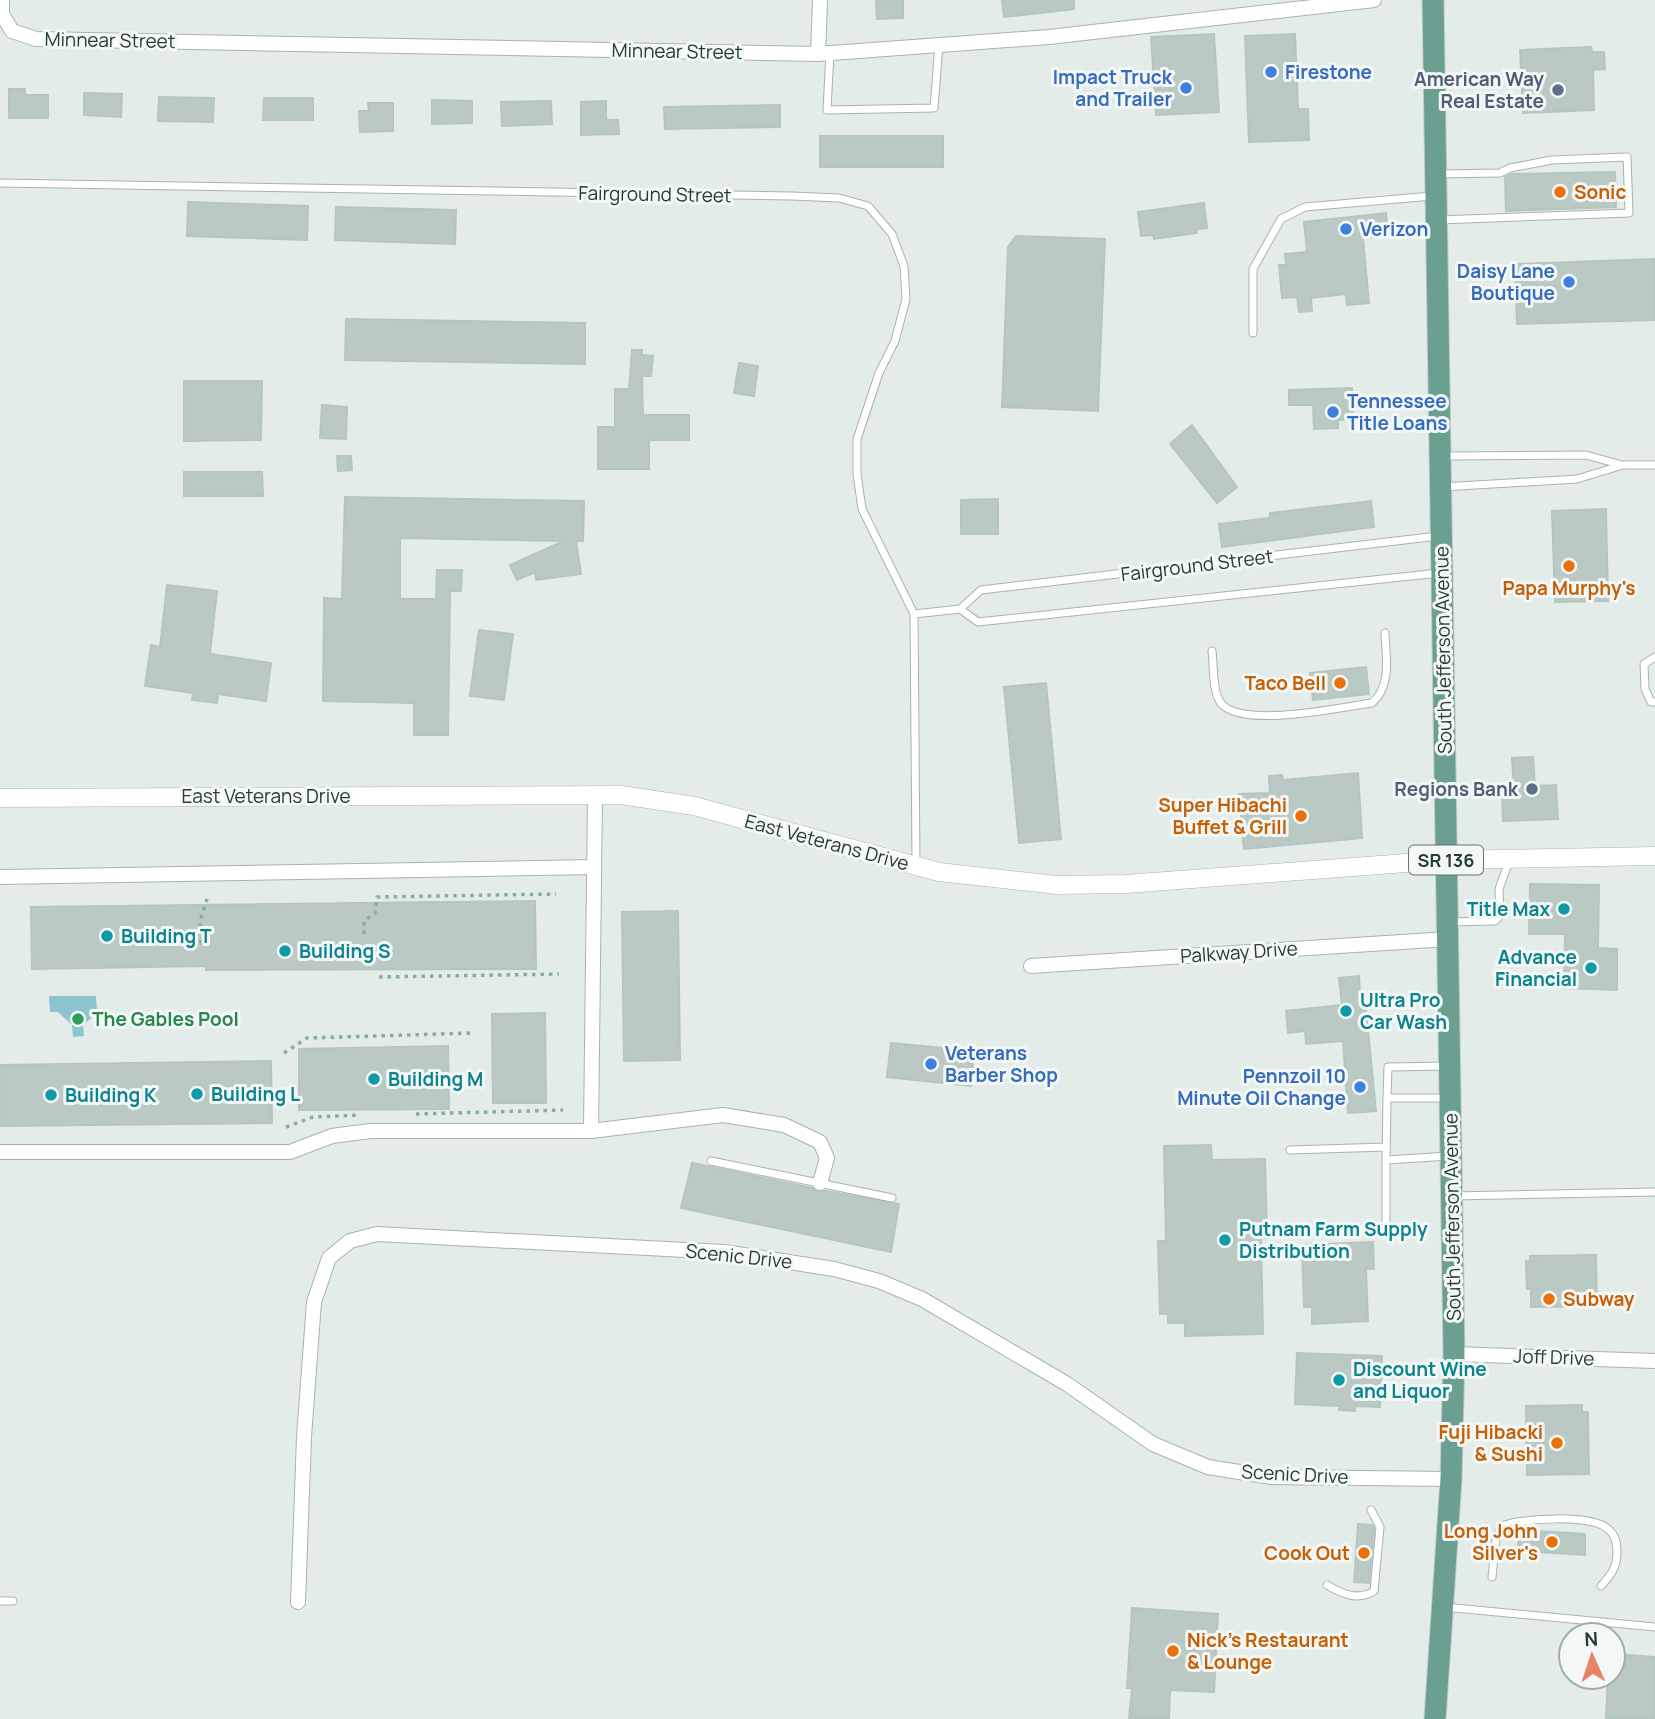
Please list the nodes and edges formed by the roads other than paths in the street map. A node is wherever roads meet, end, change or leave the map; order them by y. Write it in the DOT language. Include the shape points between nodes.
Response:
graph roads {
  1 [pos="2,0"];
  2 [pos="820,0"];
  3 [pos="1374,0"];
  4 [pos="1433,0"];
  5 [pos="939,45"];
  6 [pos="824,54"];
  7 [pos="0,183"];
  8 [pos="1436,185"];
  9 [pos="1437,220"];
  10 [pos="1253,333"];
  11 [pos="1440,456"];
  12 [pos="1655,465"];
  13 [pos="1623,466"];
  14 [pos="1442,487"];
  15 [pos="1441,536"];
  16 [pos="1442,573"];
  17 [pos="960,609"];
  18 [pos="914,614"];
  19 [pos="1385,633"];
  20 [pos="1212,651"];
  21 [pos="1655,657"];
  22 [pos="1655,702"];
  23 [pos="595,794"];
  24 [pos="0,798"];
  25 [pos="1655,856"];
  26 [pos="1509,859"];
  27 [pos="1446,860"];
  28 [pos="915,866"];
  29 [pos="592,867"];
  30 [pos="0,877"];
  31 [pos="1448,930"];
  32 [pos="1031,966"];
  33 [pos="1450,1066"];
  34 [pos="1387,1098"];
  35 [pos="1450,1098"];
  36 [pos="591,1131"];
  37 [pos="1386,1147"];
  38 [pos="1290,1150"];
  39 [pos="0,1152"];
  40 [pos="1451,1156"];
  41 [pos="1386,1160"];
  42 [pos="710,1161"];
  43 [pos="820,1183"];
  44 [pos="1655,1192"];
  45 [pos="1452,1196"];
  46 [pos="892,1198"];
  47 [pos="1386,1228"];
  48 [pos="1454,1354"];
  49 [pos="1655,1361"];
  50 [pos="1451,1479"];
  51 [pos="1371,1510"];
  52 [pos="1493,1577"];
  53 [pos="1327,1585"];
  54 [pos="1601,1586"];
  55 [pos="0,1601"];
  56 [pos="13,1601"];
  57 [pos="298,1602"];
  58 [pos="1444,1607"];
  59 [pos="1655,1627"];
  60 [pos="1435,1719"];
  1 -- 6 [label="street, Minnear Street" via="2,14 12,31 36,39"];
  2 -- 6 [label="street"];
  3 -- 5 [label="street, Minnear Street"];
  4 -- 8 [label="main road, South Jefferson Avenue / SR 136"];
  5 -- 6 [label="street, Minnear Street"];
  5 -- 6 [label="lane" via="934,108 827,110"];
  7 -- 18 [label="lane, Fairground Street" via="839,198 868,206 892,234 904,266 906,299 857,439 857,474 862,509"];
  8 -- 9 [label="main road, South Jefferson Avenue / SR 136"];
  8 -- 9 [label="lane" via="1552,160 1627,157 1629,213"];
  8 -- 10 [label="lane" via="1305,207 1281,219 1253,270"];
  9 -- 11 [label="main road, South Jefferson Avenue / SR 136"];
  11 -- 13 [label="lane" via="1586,455"];
  11 -- 14 [label="main road, South Jefferson Avenue / SR 136"];
  12 -- 13 [label="lane"];
  13 -- 14 [label="lane" via="1577,479"];
  14 -- 15 [label="main road, South Jefferson Avenue / SR 136"];
  15 -- 16 [label="main road, South Jefferson Avenue / SR 136"];
  15 -- 17 [label="lane, Fairground Street" via="981,590"];
  16 -- 17 [label="lane, Fairground Street" via="978,622"];
  16 -- 27 [label="main road, South Jefferson Avenue / SR 136"];
  17 -- 18 [label="lane, Fairground Street"];
  18 -- 28 [label="lane, Fairground Street"];
  19 -- 20 [label="lane" via="1385,681 1372,703 1282,715 1254,716 1229,710 1219,700"];
  21 -- 22 [label="lane" via="1644,663 1645,690"];
  23 -- 24 [label="street, East Veterans Drive"];
  23 -- 28 [label="street, East Veterans Drive" via="694,806"];
  23 -- 29 [label="street"];
  25 -- 26 [label="street, East Veterans Drive"];
  26 -- 27 [label="street, East Veterans Drive"];
  26 -- 31 [label="lane" via="1499,889 1500,916"];
  27 -- 28 [label="street, East Veterans Drive" via="1102,884 978,878"];
  27 -- 31 [label="main road, South Jefferson Avenue / SR 136"];
  29 -- 30 [label="street"];
  29 -- 36 [label="street"];
  31 -- 32 [label="street, Palkway Drive"];
  31 -- 33 [label="main road, South Jefferson Avenue / SR 136"];
  33 -- 34 [label="lane" via="1388,1067"];
  33 -- 35 [label="main road, South Jefferson Avenue / SR 136"];
  34 -- 35 [label="lane"];
  34 -- 37 [label="lane"];
  35 -- 40 [label="main road, South Jefferson Avenue / SR 136"];
  36 -- 39 [label="street" via="370,1131 332,1136 290,1152"];
  36 -- 43 [label="street" via="723,1115 784,1125 820,1142 827,1158"];
  37 -- 38 [label="lane"];
  37 -- 41 [label="lane"];
  40 -- 41 [label="lane"];
  40 -- 45 [label="main road, South Jefferson Avenue / SR 136"];
  41 -- 47 [label="lane"];
  42 -- 43 [label="lane"];
  43 -- 46 [label="lane"];
  44 -- 45 [label="lane"];
  45 -- 48 [label="main road, South Jefferson Avenue / SR 136"];
  48 -- 49 [label="street, Joff Drive"];
  48 -- 50 [label="main road, South Jefferson Avenue / SR 136"];
  50 -- 57 [label="street, Scenic Drive" via="1270,1477 1208,1467 1153,1444 1067,1384 922,1298 834,1269 724,1252 377,1234 350,1241 329,1258 314,1302"];
  50 -- 58 [label="main road, South Jefferson Avenue / SR 136"];
  51 -- 53 [label="lane" via="1381,1527 1374,1591 1346,1595"];
  52 -- 54 [label="lane" via="1496,1538 1502,1526 1517,1520 1590,1522 1607,1527 1615,1536 1617,1563"];
  55 -- 56 [label="lane"];
  58 -- 59 [label="lane"];
  58 -- 60 [label="main road, South Jefferson Avenue / SR 136"];
}
